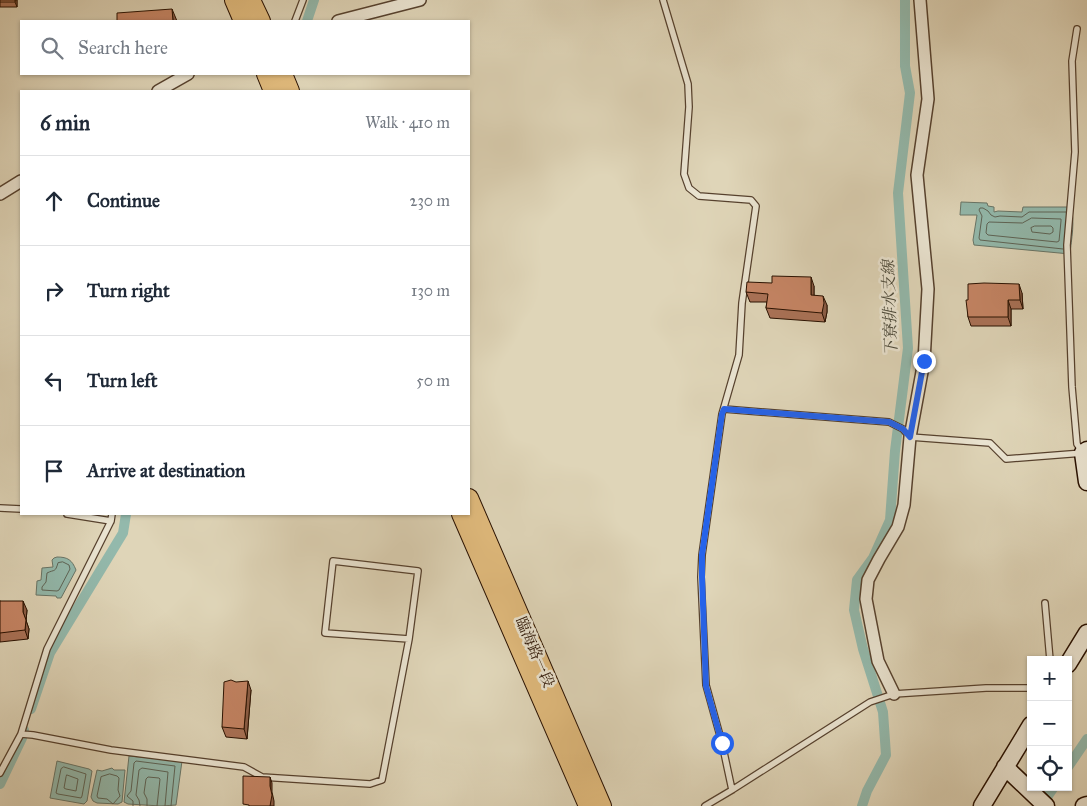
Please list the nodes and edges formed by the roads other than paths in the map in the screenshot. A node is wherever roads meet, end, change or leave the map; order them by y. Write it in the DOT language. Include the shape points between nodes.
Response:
graph roads {
  1 [pos="234,0"];
  2 [pos="251,0"];
  3 [pos="304,0"];
  4 [pos="420,0"];
  5 [pos="663,0"];
  6 [pos="920,0"];
  7 [pos="243,20"];
  8 [pos="260,20"];
  9 [pos="295,20"];
  10 [pos="342,20"];
  11 [pos="1077,29"];
  12 [pos="186,75"];
  13 [pos="267,75"];
  14 [pos="279,86"];
  15 [pos="160,90"];
  16 [pos="20,182"];
  17 [pos="0,194"];
  18 [pos="724,409"];
  19 [pos="910,437"];
  20 [pos="1085,451"];
  21 [pos="1087,482"];
  22 [pos="470,500"];
  23 [pos="0,508"];
  24 [pos="20,509"];
  25 [pos="73,515"];
  26 [pos="112,515"];
  27 [pos="461,515"];
  28 [pos="111,521"];
  29 [pos="1045,603"];
  30 [pos="1087,633"];
  31 [pos="409,639"];
  32 [pos="1050,656"];
  33 [pos="1072,657"];
  34 [pos="1027,688"];
  35 [pos="894,694"];
  36 [pos="1027,732"];
  37 [pos="21,734"];
  38 [pos="1005,767"];
  39 [pos="0,773"];
  40 [pos="732,790"];
  41 [pos="588,806"];
  42 [pos="602,806"];
  43 [pos="705,806"];
  44 [pos="982,806"];
  45 [pos="1046,806"];
  1 -- 7 [label="main road"];
  2 -- 8 [label="main road"];
  3 -- 9 [label="lane"];
  4 -- 10 [label="street"];
  5 -- 18 [label="lane" via="688,84 684,174 689,188 699,196 751,200 756,206 742,303 739,355"];
  6 -- 19 [label="street" via="928,99 917,175 928,289 924,361"];
  11 -- 20 [label="lane" via="1072,61 1075,152 1067,245 1076,444"];
  12 -- 15 [label="street"];
  13 -- 14 [label="main road"];
  16 -- 17 [label="street"];
  18 -- 19 [label="lane" via="889,422"];
  18 -- 40 [label="lane" via="702,555 702,577 706,686"];
  19 -- 20 [label="lane" via="990,443 1006,459"];
  19 -- 35 [label="street" via="904,505 898,528 868,580 866,599 878,662"];
  20 -- 21 [label="street"];
  22 -- 42 [label="main road, 臨海路一段"];
  23 -- 24 [label="lane"];
  25 -- 28 [label="lane"];
  26 -- 28 [label="lane"];
  27 -- 41 [label="main road, 臨海路一段"];
  28 -- 37 [label="lane" via="47,649"];
  29 -- 32 [label="lane"];
  30 -- 33 [label="street"];
  31 -- 31 [label="lane" via="325,633 333,561 418,571"];
  31 -- 37 [label="lane" via="382,780 370,784 262,777 244,767 111,750"];
  34 -- 35 [label="lane"];
  35 -- 40 [label="lane" via="870,702"];
  36 -- 38 [label="street"];
  37 -- 39 [label="lane"];
  38 -- 44 [label="street"];
  38 -- 45 [label="street"];
  40 -- 43 [label="lane"];
}
